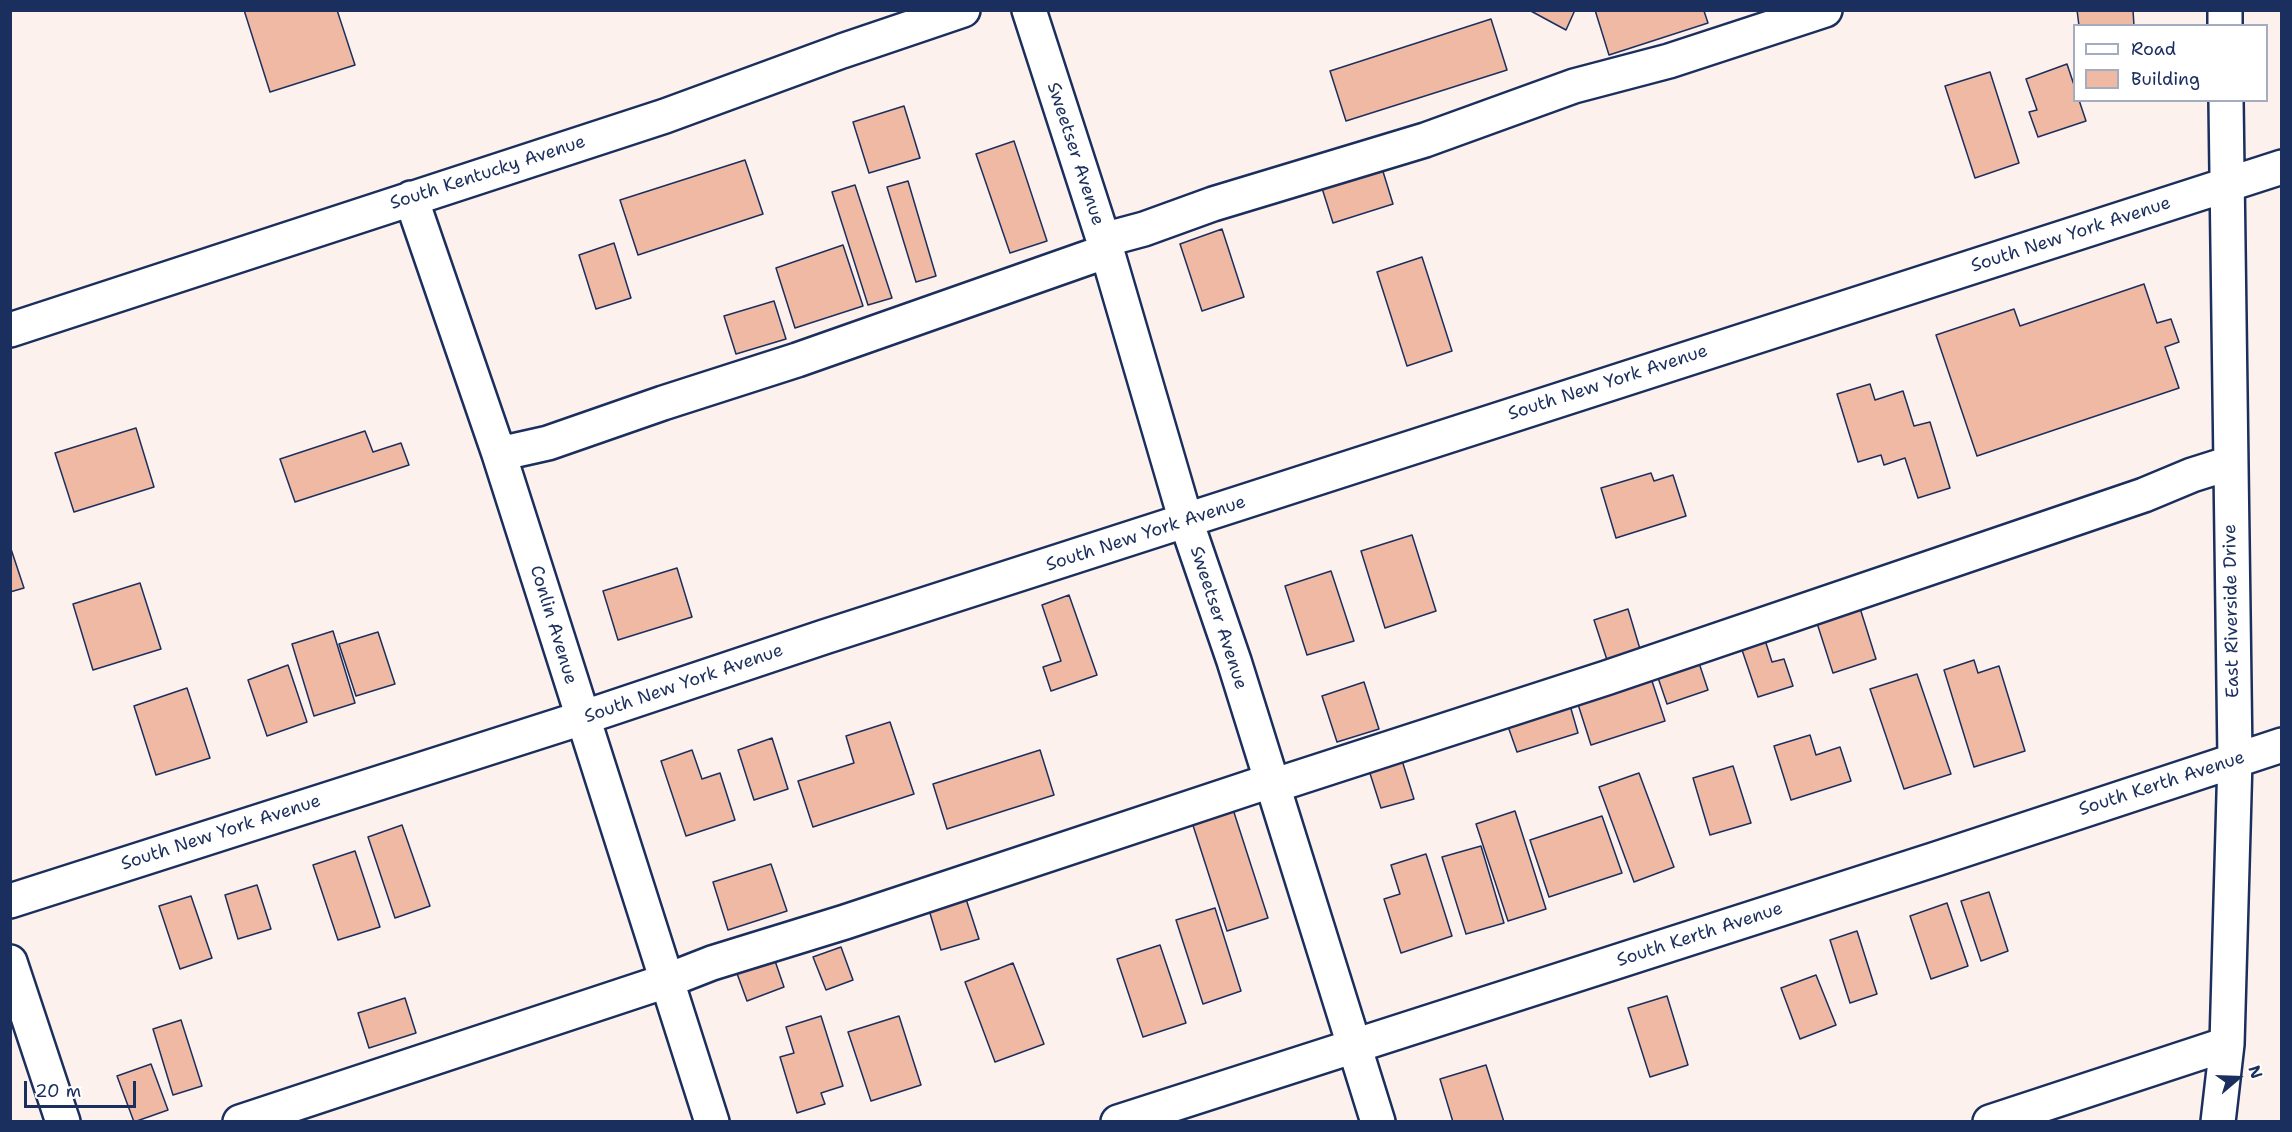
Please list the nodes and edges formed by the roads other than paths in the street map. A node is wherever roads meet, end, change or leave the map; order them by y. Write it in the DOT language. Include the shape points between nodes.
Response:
graph roads {
  1 [pos="963,10"];
  2 [pos="1029,10"];
  3 [pos="1825,10"];
  4 [pos="1746,23"];
  5 [pos="2226,102"];
  6 [pos="2282,167"];
  7 [pos="2228,184"];
  8 [pos="411,198"];
  9 [pos="1105,246"];
  10 [pos="10,330"];
  11 [pos="499,454"];
  12 [pos="2230,463"];
  13 [pos="1186,522"];
  14 [pos="582,718"];
  15 [pos="2282,745"];
  16 [pos="2235,759"];
  17 [pos="1270,781"];
  18 [pos="10,901"];
  19 [pos="10,962"];
  20 [pos="666,981"];
  21 [pos="2227,1044"];
  22 [pos="1354,1046"];
  23 [pos="63,1122"];
  24 [pos="240,1122"];
  25 [pos="712,1122"];
  26 [pos="1118,1122"];
  27 [pos="1378,1122"];
  28 [pos="1990,1122"];
  29 [pos="2218,1122"];
  1 -- 8 [label="street, South Kentucky Avenue" via="665,116"];
  2 -- 9 [label="street, Sweetser Avenue"];
  3 -- 4 [label="street"];
  4 -- 9 [label="street" via="1669,61 1574,86 1425,140 1213,204"];
  5 -- 7 [label="street, East Riverside Drive"];
  6 -- 7 [label="street, South New York Avenue"];
  7 -- 12 [label="street, East Riverside Drive"];
  7 -- 13 [label="street, South New York Avenue"];
  8 -- 10 [label="street, South Kentucky Avenue"];
  8 -- 11 [label="street, Conlin Avenue"];
  9 -- 11 [label="street" via="796,360 548,443"];
  9 -- 13 [label="street, Sweetser Avenue"];
  11 -- 14 [label="street, Conlin Avenue"];
  12 -- 16 [label="street, East Riverside Drive"];
  12 -- 17 [label="street" via="1606,678 1285,782"];
  13 -- 14 [label="street, South New York Avenue"];
  13 -- 17 [label="street, Sweetser Avenue"];
  14 -- 18 [label="street, South New York Avenue"];
  14 -- 20 [label="street, Conlin Avenue"];
  15 -- 16 [label="street, South Kerth Avenue"];
  16 -- 21 [label="street, East Riverside Drive"];
  16 -- 22 [label="street, South Kerth Avenue" via="1936,860"];
  17 -- 20 [label="street"];
  17 -- 22 [label="street, Sweetser Avenue"];
  19 -- 23 [label="street"];
  20 -- 24 [label="street"];
  20 -- 25 [label="street, Conlin Avenue"];
  21 -- 28 [label="street"];
  21 -- 29 [label="street, East Riverside Drive"];
  22 -- 26 [label="street, South Kerth Avenue"];
  22 -- 27 [label="street, Sweetser Avenue"];
}
